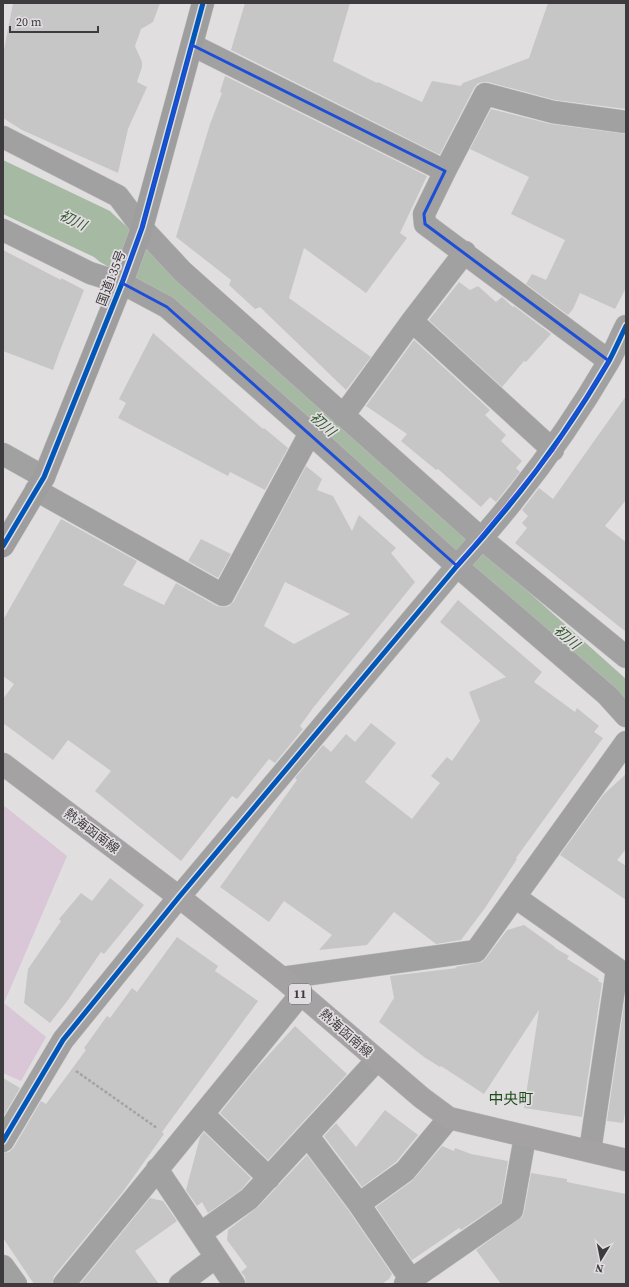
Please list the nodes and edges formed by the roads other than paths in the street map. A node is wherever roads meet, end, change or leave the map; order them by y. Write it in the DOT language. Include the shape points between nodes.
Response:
graph roads {
  1 [pos="203,3"];
  2 [pos="192,45"];
  3 [pos="626,122"];
  4 [pos="3,137"];
  5 [pos="445,171"];
  6 [pos="142,228"];
  7 [pos="3,230"];
  8 [pos="465,252"];
  9 [pos="122,283"];
  10 [pos="412,321"];
  11 [pos="626,326"];
  12 [pos="609,361"];
  13 [pos="343,416"];
  14 [pos="310,433"];
  15 [pos="553,450"];
  16 [pos="3,454"];
  17 [pos="40,484"];
  18 [pos="482,539"];
  19 [pos="3,546"];
  20 [pos="457,566"];
  21 [pos="626,657"];
  22 [pos="626,716"];
  23 [pos="626,742"];
  24 [pos="3,764"];
  25 [pos="179,897"];
  26 [pos="515,897"];
  27 [pos="621,972"];
  28 [pos="282,978"];
  29 [pos="301,994"];
  30 [pos="377,1060"];
  31 [pos="203,1114"];
  32 [pos="449,1118"];
  33 [pos="308,1136"];
  34 [pos="525,1136"];
  35 [pos="3,1141"];
  36 [pos="590,1151"];
  37 [pos="626,1160"];
  38 [pos="158,1169"];
  39 [pos="270,1178"];
  40 [pos="359,1204"];
  41 [pos="201,1233"];
  42 [pos="216,1258"];
  43 [pos="3,1266"];
  44 [pos="408,1282"];
  45 [pos="16,1284"];
  46 [pos="64,1284"];
  47 [pos="180,1284"];
  48 [pos="234,1284"];
  1 -- 2 [label="highway, 国道135号"];
  2 -- 5 [label="street"];
  2 -- 6 [label="highway, 国道135号"];
  3 -- 5 [label="street" via="553,112 485,94"];
  4 -- 6 [label="street" via="118,196"];
  5 -- 8 [label="street" via="424,214 425,224"];
  6 -- 9 [label="highway, 国道135号"];
  6 -- 13 [label="street" via="182,271"];
  7 -- 9 [label="street" via="90,273"];
  8 -- 10 [label="street"];
  8 -- 12 [label="street"];
  9 -- 14 [label="street" via="167,307"];
  9 -- 17 [label="highway, 国道135号"];
  10 -- 13 [label="street"];
  10 -- 15 [label="street"];
  11 -- 12 [label="street"];
  12 -- 15 [label="street"];
  13 -- 18 [label="street"];
  14 -- 17 [label="street" via="223,595"];
  14 -- 20 [label="street"];
  15 -- 18 [label="street"];
  16 -- 17 [label="street"];
  17 -- 19 [label="highway, 国道135号"];
  18 -- 20 [label="street"];
  18 -- 21 [label="street"];
  20 -- 22 [label="street" via="607,695"];
  20 -- 25 [label="street"];
  23 -- 26 [label="street"];
  24 -- 25 [label="main road, 熱海函南線 / 11"];
  25 -- 28 [label="main road, 熱海函南線 / 11"];
  25 -- 35 [label="street" via="63,1040"];
  26 -- 27 [label="street"];
  26 -- 28 [label="street" via="476,951"];
  27 -- 36 [label="street"];
  28 -- 29 [label="main road, 熱海函南線 / 11"];
  29 -- 30 [label="main road, 熱海函南線 / 11"];
  29 -- 31 [label="street"];
  30 -- 32 [label="main road, 熱海函南線 / 11"];
  30 -- 33 [label="street"];
  31 -- 38 [label="street"];
  31 -- 39 [label="street"];
  32 -- 34 [label="main road, 熱海函南線 / 11"];
  32 -- 40 [label="street" via="405,1171"];
  33 -- 39 [label="street"];
  33 -- 40 [label="street"];
  34 -- 36 [label="main road, 熱海函南線 / 11"];
  34 -- 44 [label="street" via="512,1210"];
  36 -- 37 [label="main road, 熱海函南線 / 11"];
  38 -- 41 [label="street"];
  38 -- 46 [label="street"];
  39 -- 41 [label="street" via="249,1199"];
  40 -- 44 [label="street"];
  41 -- 42 [label="street"];
  42 -- 47 [label="street"];
  42 -- 48 [label="street"];
  43 -- 45 [label="street"];
}
